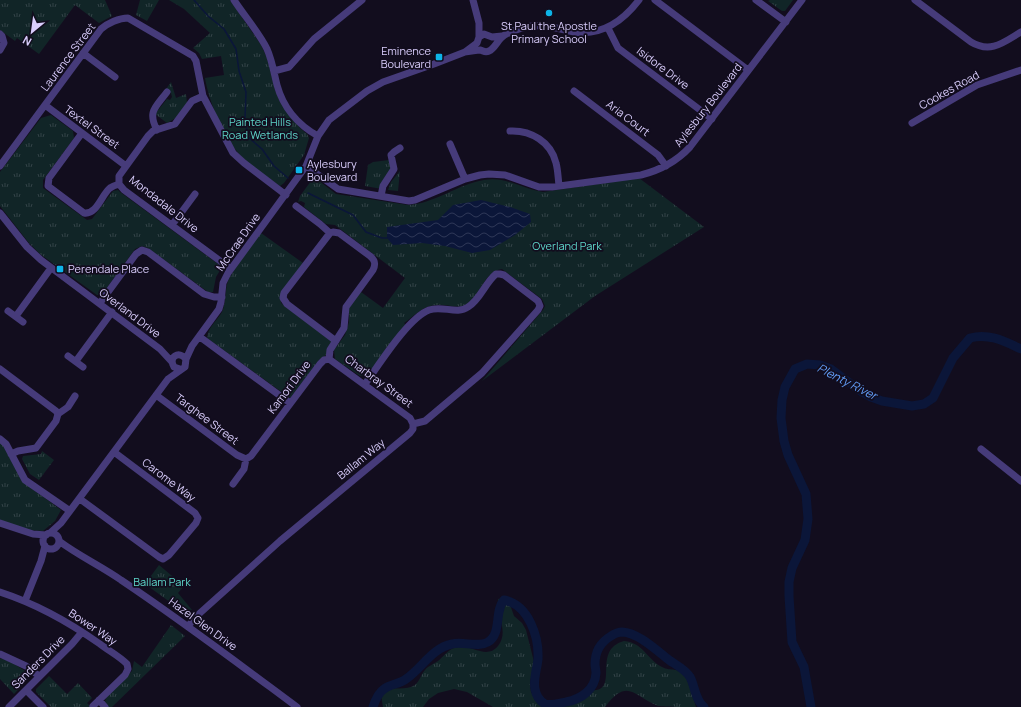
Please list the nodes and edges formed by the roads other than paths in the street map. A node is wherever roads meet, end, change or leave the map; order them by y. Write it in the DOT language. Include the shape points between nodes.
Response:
graph roads {
  1 [pos="234,0"];
  2 [pos="362,0"];
  3 [pos="472,0"];
  4 [pos="639,0"];
  5 [pos="655,0"];
  6 [pos="756,0"];
  7 [pos="802,0"];
  8 [pos="915,0"];
  9 [pos="786,22"];
  10 [pos="479,23"];
  11 [pos="608,28"];
  12 [pos="1021,32"];
  13 [pos="0,34"];
  14 [pos="489,35"];
  15 [pos="502,36"];
  16 [pos="478,40"];
  17 [pos="494,46"];
  18 [pos="0,50"];
  19 [pos="480,50"];
  20 [pos="465,52"];
  21 [pos="84,53"];
  22 [pos="748,70"];
  23 [pos="1021,70"];
  24 [pos="274,71"];
  25 [pos="115,77"];
  26 [pos="574,91"];
  27 [pos="167,92"];
  28 [pos="203,96"];
  29 [pos="45,106"];
  30 [pos="712,119"];
  31 [pos="912,123"];
  32 [pos="157,130"];
  33 [pos="510,131"];
  34 [pos="82,133"];
  35 [pos="318,136"];
  36 [pos="450,144"];
  37 [pos="400,148"];
  38 [pos="0,166"];
  39 [pos="126,166"];
  40 [pos="306,166"];
  41 [pos="666,166"];
  42 [pos="465,179"];
  43 [pos="119,184"];
  44 [pos="559,186"];
  45 [pos="195,194"];
  46 [pos="286,195"];
  47 [pos="381,196"];
  48 [pos="296,206"];
  49 [pos="0,213"];
  50 [pos="172,225"];
  51 [pos="330,233"];
  52 [pos="51,268"];
  53 [pos="231,269"];
  54 [pos="204,294"];
  55 [pos="222,298"];
  56 [pos="100,303"];
  57 [pos="221,305"];
  58 [pos="8,311"];
  59 [pos="112,312"];
  60 [pos="16,316"];
  61 [pos="23,322"];
  62 [pos="200,336"];
  63 [pos="336,341"];
  64 [pos="192,346"];
  65 [pos="160,349"];
  66 [pos="179,355"];
  67 [pos="68,356"];
  68 [pos="186,359"];
  69 [pos="329,359"];
  70 [pos="76,361"];
  71 [pos="172,362"];
  72 [pos="83,367"];
  73 [pos="0,369"];
  74 [pos="180,369"];
  75 [pos="168,379"];
  76 [pos="365,384"];
  77 [pos="156,395"];
  78 [pos="75,396"];
  79 [pos="290,403"];
  80 [pos="58,414"];
  81 [pos="414,424"];
  82 [pos="0,439"];
  83 [pos="981,449"];
  84 [pos="114,452"];
  85 [pos="11,454"];
  86 [pos="246,459"];
  87 [pos="1021,481"];
  88 [pos="233,484"];
  89 [pos="80,499"];
  90 [pos="70,511"];
  91 [pos="0,523"];
  92 [pos="61,523"];
  93 [pos="46,539"];
  94 [pos="57,544"];
  95 [pos="41,561"];
  96 [pos="0,592"];
  97 [pos="24,600"];
  98 [pos="188,626"];
  99 [pos="82,632"];
  100 [pos="0,654"];
  101 [pos="39,676"];
  102 [pos="26,690"];
  103 [pos="99,700"];
  104 [pos="93,706"];
  105 [pos="8,707"];
  106 [pos="43,707"];
  107 [pos="105,707"];
  108 [pos="298,707"];
  1 -- 24 [label="street" via="266,47"];
  2 -- 24 [label="street" via="314,39 289,67"];
  3 -- 10 [label="street"];
  4 -- 11 [label="street" via="628,14"];
  5 -- 22 [label="street"];
  6 -- 9 [label="street"];
  7 -- 9 [label="street, Aylesbury Boulevard"];
  8 -- 12 [label="street" via="980,47 996,46"];
  9 -- 22 [label="street, Aylesbury Boulevard"];
  10 -- 14 [label="street"];
  10 -- 16 [label="street"];
  11 -- 15 [label="street" via="582,32 533,26"];
  11 -- 30 [label="street, Isidore Drive" via="618,48"];
  13 -- 18 [label="street" via="4,43"];
  14 -- 15 [label="street"];
  14 -- 16 [label="street"];
  14 -- 17 [label="street" via="494,41"];
  15 -- 17 [label="street"];
  16 -- 19 [label="street"];
  16 -- 20 [label="street"];
  17 -- 19 [label="street" via="487,52"];
  19 -- 20 [label="street"];
  20 -- 35 [label="street, McCrae Drive" via="380,84 336,114"];
  21 -- 25 [label="street"];
  21 -- 28 [label="street, Laurence Street" via="104,27 128,18 193,56"];
  21 -- 29 [label="street, Laurence Street"];
  22 -- 30 [label="street, Aylesbury Boulevard"];
  23 -- 31 [label="street, Cookes Road" via="977,85"];
  24 -- 35 [label="street" via="284,103 302,126"];
  26 -- 41 [label="street, Aria Court" via="658,155"];
  27 -- 32 [label="street" via="152,114"];
  28 -- 32 [label="street, Mondadale Drive" via="192,102 175,124"];
  28 -- 46 [label="street, Laurence Street" via="233,153"];
  29 -- 34 [label="street, Textel Street"];
  29 -- 38 [label="street, Laurence Street"];
  30 -- 41 [label="street, Aylesbury Boulevard" via="684,154"];
  32 -- 39 [label="street, Mondadale Drive" via="148,136"];
  33 -- 44 [label="street" via="528,133 546,145 555,160"];
  34 -- 39 [label="street, Textel Street"];
  34 -- 43 [label="street" via="49,178 48,186 88,214 108,190"];
  35 -- 40 [label="street, McCrae Drive"];
  36 -- 42 [label="street"];
  37 -- 47 [label="street" via="391,155 394,169 383,186"];
  39 -- 43 [label="street, Mondadale Drive" via="119,176"];
  40 -- 46 [label="street, McCrae Drive"];
  40 -- 47 [label="street, Aylesbury Boulevard" via="338,189"];
  41 -- 44 [label="street, Aylesbury Boulevard" via="641,175"];
  42 -- 44 [label="street, Aylesbury Boulevard" via="497,174 539,187"];
  42 -- 47 [label="street, Aylesbury Boulevard" via="415,200"];
  43 -- 50 [label="street, Mondadale Drive"];
  45 -- 50 [label="street"];
  46 -- 53 [label="street, McCrae Drive"];
  48 -- 51 [label="street, Kamori Drive"];
  49 -- 52 [label="street, Overland Drive" via="28,247"];
  50 -- 53 [label="street, Mondadale Drive"];
  51 -- 63 [label="street, Kamori Drive" via="339,233 375,262 373,270 346,307 344,328"];
  51 -- 63 [label="street" via="288,287 283,298 287,304"];
  52 -- 56 [label="street, Overland Drive"];
  52 -- 60 [label="street"];
  53 -- 55 [label="street, McCrae Drive" via="223,283"];
  54 -- 55 [label="street"];
  54 -- 56 [label="street" via="142,250 136,254"];
  54 -- 57 [label="street" via="208,299"];
  55 -- 57 [label="street, McCrae Drive"];
  56 -- 59 [label="street, Overland Drive"];
  57 -- 62 [label="street, McCrae Drive"];
  58 -- 60 [label="street"];
  59 -- 65 [label="street, Overland Drive"];
  59 -- 70 [label="street"];
  60 -- 61 [label="street"];
  62 -- 64 [label="street, McCrae Drive"];
  62 -- 79 [label="street"];
  63 -- 69 [label="street, Kamori Drive" via="330,350"];
  64 -- 66 [label="street, McCrae Drive"];
  64 -- 68 [label="street, McCrae Drive"];
  65 -- 66 [label="street, Overland Drive"];
  65 -- 71 [label="street, Overland Drive"];
  66 -- 68 [label="street"];
  66 -- 71 [label="street" via="174,357"];
  67 -- 70 [label="street"];
  68 -- 74 [label="street" via="185,367"];
  69 -- 76 [label="street, Charbray Street"];
  69 -- 79 [label="street, Kamori Drive" via="320,364"];
  70 -- 72 [label="street"];
  71 -- 74 [label="street" via="174,367"];
  71 -- 75 [label="street"];
  73 -- 80 [label="street"];
  74 -- 75 [label="street"];
  75 -- 77 [label="street"];
  76 -- 81 [label="street, Charbray Street" via="410,418"];
  76 -- 81 [label="street, Ballam Way" via="412,322 430,310 467,308 496,274 504,275 536,299 540,306 536,312 482,373 425,421"];
  77 -- 84 [label="street"];
  77 -- 86 [label="street, Targhee Street"];
  78 -- 80 [label="street" via="68,407"];
  79 -- 86 [label="street, Kamori Drive" via="251,456"];
  80 -- 85 [label="street" via="56,421 36,448"];
  81 -- 98 [label="street, Ballam Way" via="414,429 410,433 280,541 200,612"];
  82 -- 85 [label="street"];
  83 -- 87 [label="street"];
  84 -- 89 [label="street"];
  84 -- 89 [label="street, Carome Way" via="195,512 198,518 196,523 163,559"];
  85 -- 90 [label="street" via="25,480"];
  86 -- 88 [label="street, Kamori Drive" via="244,470"];
  89 -- 90 [label="street"];
  90 -- 92 [label="street"];
  91 -- 93 [label="street"];
  92 -- 93 [label="street"];
  92 -- 94 [label="street"];
  93 -- 94 [label="street" via="55,534"];
  93 -- 94 [label="street" via="48,549"];
  93 -- 95 [label="street"];
  94 -- 95 [label="street"];
  94 -- 98 [label="street, Hazel Glen Drive" via="121,580"];
  95 -- 97 [label="street"];
  96 -- 97 [label="street, Bower Way"];
  97 -- 99 [label="street, Bower Way"];
  98 -- 108 [label="street, Hazel Glen Drive"];
  99 -- 101 [label="street, Sanders Drive"];
  99 -- 103 [label="street, Bower Way" via="128,667 125,675"];
  100 -- 101 [label="street" via="26,666"];
  101 -- 102 [label="street, Sanders Drive"];
  102 -- 105 [label="street, Sanders Drive"];
  102 -- 106 [label="street"];
  103 -- 104 [label="street, Bower Way"];
  103 -- 107 [label="street"];
}
